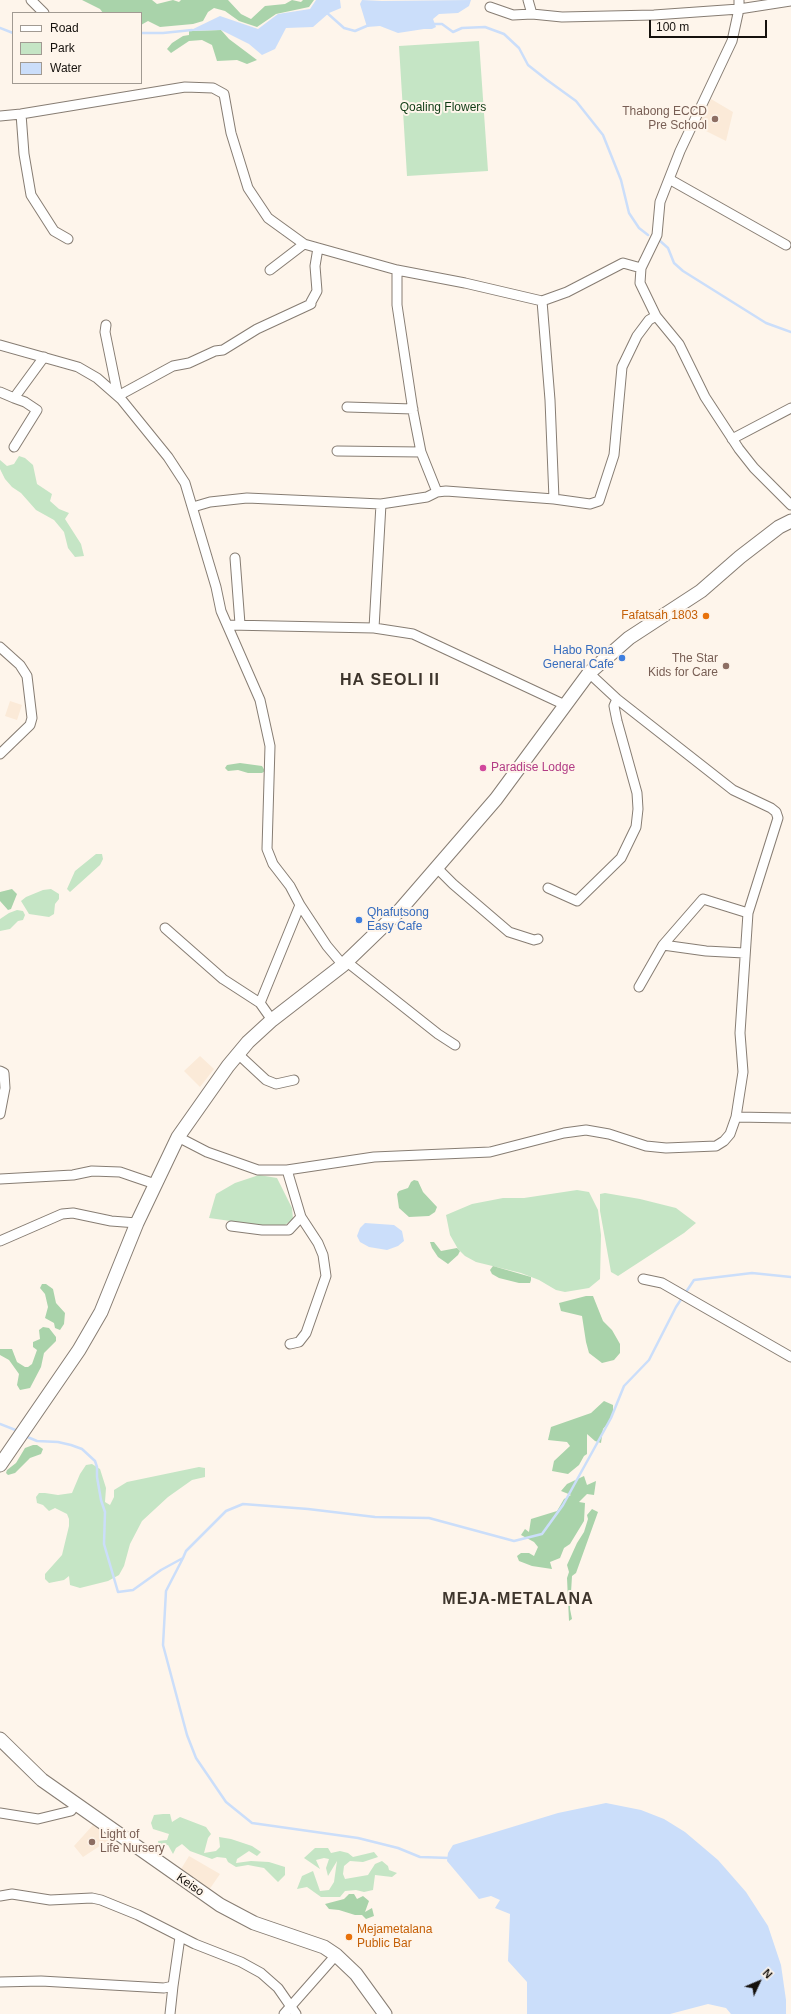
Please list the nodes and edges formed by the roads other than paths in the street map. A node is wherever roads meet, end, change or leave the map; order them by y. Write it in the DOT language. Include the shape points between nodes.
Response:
graph roads {
  1 [pos="31,0"];
  2 [pos="528,0"];
  3 [pos="791,1"];
  4 [pos="739,5"];
  5 [pos="490,7"];
  6 [pos="43,12"];
  7 [pos="532,14"];
  8 [pos="21,114"];
  9 [pos="0,116"];
  10 [pos="669,179"];
  11 [pos="68,240"];
  12 [pos="304,244"];
  13 [pos="786,245"];
  14 [pos="318,248"];
  15 [pos="641,268"];
  16 [pos="270,270"];
  17 [pos="397,270"];
  18 [pos="542,301"];
  19 [pos="656,316"];
  20 [pos="106,325"];
  21 [pos="0,345"];
  22 [pos="44,357"];
  23 [pos="0,392"];
  24 [pos="118,396"];
  25 [pos="14,398"];
  26 [pos="347,407"];
  27 [pos="413,408"];
  28 [pos="791,408"];
  29 [pos="732,439"];
  30 [pos="14,447"];
  31 [pos="337,451"];
  32 [pos="421,452"];
  33 [pos="437,492"];
  34 [pos="554,499"];
  35 [pos="381,504"];
  36 [pos="791,505"];
  37 [pos="193,507"];
  38 [pos="791,521"];
  39 [pos="235,558"];
  40 [pos="240,624"];
  41 [pos="229,625"];
  42 [pos="374,628"];
  43 [pos="0,647"];
  44 [pos="589,673"];
  45 [pos="616,699"];
  46 [pos="565,705"];
  47 [pos="0,754"];
  48 [pos="436,867"];
  49 [pos="548,888"];
  50 [pos="300,905"];
  51 [pos="748,913"];
  52 [pos="165,928"];
  53 [pos="538,939"];
  54 [pos="663,945"];
  55 [pos="744,953"];
  56 [pos="345,964"];
  57 [pos="639,987"];
  58 [pos="260,1003"];
  59 [pos="272,1020"];
  60 [pos="455,1045"];
  61 [pos="238,1054"];
  62 [pos="0,1071"];
  63 [pos="294,1080"];
  64 [pos="0,1114"];
  65 [pos="736,1117"];
  66 [pos="791,1118"];
  67 [pos="178,1137"];
  68 [pos="287,1170"];
  69 [pos="0,1179"];
  70 [pos="155,1184"];
  71 [pos="302,1217"];
  72 [pos="137,1223"];
  73 [pos="231,1226"];
  74 [pos="0,1241"];
  75 [pos="643,1279"];
  76 [pos="290,1344"];
  77 [pos="791,1357"];
  78 [pos="0,1465"];
  79 [pos="0,1739"];
  80 [pos="76,1804"];
  81 [pos="0,1813"];
  82 [pos="0,1896"];
  83 [pos="180,1937"];
  84 [pos="336,1955"];
  85 [pos="0,1982"];
  86 [pos="173,1986"];
  87 [pos="294,2010"];
  88 [pos="170,2014"];
  89 [pos="284,2014"];
  90 [pos="385,2014"];
  1 -- 6 [label="street"];
  2 -- 7 [label="street"];
  3 -- 4 [label="street"];
  4 -- 7 [label="street" via="654,15 562,17"];
  4 -- 10 [label="street" via="732,41"];
  5 -- 7 [label="street" via="513,15"];
  8 -- 9 [label="street"];
  8 -- 11 [label="street" via="31,195 54,231"];
  8 -- 12 [label="street" via="185,88 213,88 224,94 230,133 248,188 268,218"];
  10 -- 13 [label="street"];
  10 -- 15 [label="street" via="659,206 658,235"];
  12 -- 14 [label="street"];
  12 -- 16 [label="street"];
  14 -- 17 [label="street"];
  14 -- 24 [label="street" via="315,266 317,291 311,303 258,329 223,350 189,363 173,366"];
  15 -- 18 [label="street" via="623,263 567,292"];
  15 -- 19 [label="street" via="640,283"];
  17 -- 18 [label="street"];
  17 -- 27 [label="street" via="397,305"];
  18 -- 34 [label="street"];
  19 -- 29 [label="street" via="678,344 705,397"];
  19 -- 34 [label="street" via="649,320 637,336 622,367 614,455 599,501 590,504"];
  20 -- 24 [label="street" via="105,332"];
  21 -- 22 [label="street"];
  22 -- 24 [label="street" via="78,367 97,378"];
  22 -- 25 [label="street"];
  23 -- 25 [label="street"];
  24 -- 37 [label="street" via="168,457 185,483"];
  25 -- 30 [label="street" via="37,410"];
  26 -- 27 [label="street"];
  27 -- 32 [label="street"];
  28 -- 29 [label="street"];
  29 -- 36 [label="street" via="754,468"];
  31 -- 32 [label="street"];
  32 -- 33 [label="street"];
  33 -- 34 [label="street"];
  33 -- 35 [label="street" via="427,497"];
  35 -- 37 [label="street" via="247,498 210,502"];
  35 -- 42 [label="street"];
  37 -- 41 [label="street" via="221,611"];
  38 -- 44 [label="main road" via="740,556 701,591 629,638"];
  39 -- 40 [label="street"];
  40 -- 41 [label="street"];
  40 -- 42 [label="street"];
  41 -- 50 [label="street" via="260,700 270,746 267,849 273,864 290,886"];
  42 -- 46 [label="street" via="413,634"];
  43 -- 47 [label="street" via="20,665 27,676 32,712 30,725"];
  44 -- 45 [label="street"];
  44 -- 46 [label="main road"];
  45 -- 49 [label="street" via="614,706 617,721 637,793 636,827 621,858 577,901"];
  45 -- 51 [label="street" via="733,790 776,812 778,818"];
  46 -- 48 [label="main road" via="496,799"];
  48 -- 53 [label="street" via="509,932"];
  48 -- 56 [label="main road" via="400,910"];
  50 -- 56 [label="street" via="327,946"];
  50 -- 58 [label="street"];
  51 -- 54 [label="street" via="703,899"];
  51 -- 55 [label="street"];
  52 -- 58 [label="street" via="223,979"];
  54 -- 55 [label="street"];
  54 -- 57 [label="street"];
  55 -- 65 [label="street" via="740,1033 743,1072"];
  56 -- 59 [label="main road"];
  56 -- 60 [label="street"];
  58 -- 59 [label="street"];
  59 -- 61 [label="main road"];
  61 -- 63 [label="street" via="266,1080 276,1084"];
  61 -- 67 [label="main road"];
  62 -- 64 [label="street" via="4,1073 5,1088"];
  65 -- 66 [label="street"];
  65 -- 68 [label="street" via="730,1134 716,1146 646,1146 609,1134 586,1130 490,1152 374,1157"];
  67 -- 68 [label="street" via="207,1152 258,1170"];
  67 -- 70 [label="main road"];
  68 -- 71 [label="street"];
  69 -- 70 [label="street" via="73,1175 92,1171 120,1172"];
  70 -- 72 [label="main road"];
  71 -- 73 [label="street" via="289,1230"];
  71 -- 76 [label="street" via="322,1252 326,1276 306,1333 299,1342"];
  72 -- 74 [label="street" via="67,1213"];
  72 -- 78 [label="main road" via="101,1312 79,1350"];
  75 -- 77 [label="street" via="662,1283"];
  79 -- 80 [label="main road, Keiso" via="42,1780"];
  80 -- 81 [label="street" via="71,1811 38,1819"];
  80 -- 84 [label="main road, Keiso" via="220,1905 254,1923 324,1947"];
  82 -- 83 [label="street" via="12,1894 50,1900 92,1898 138,1916"];
  83 -- 86 [label="street"];
  83 -- 87 [label="street" via="261,1973 278,1988"];
  84 -- 87 [label="street"];
  84 -- 90 [label="main road, Keiso" via="356,1974"];
  85 -- 86 [label="street" via="84,1983 164,1988"];
  86 -- 88 [label="street"];
  87 -- 89 [label="street"];
}
